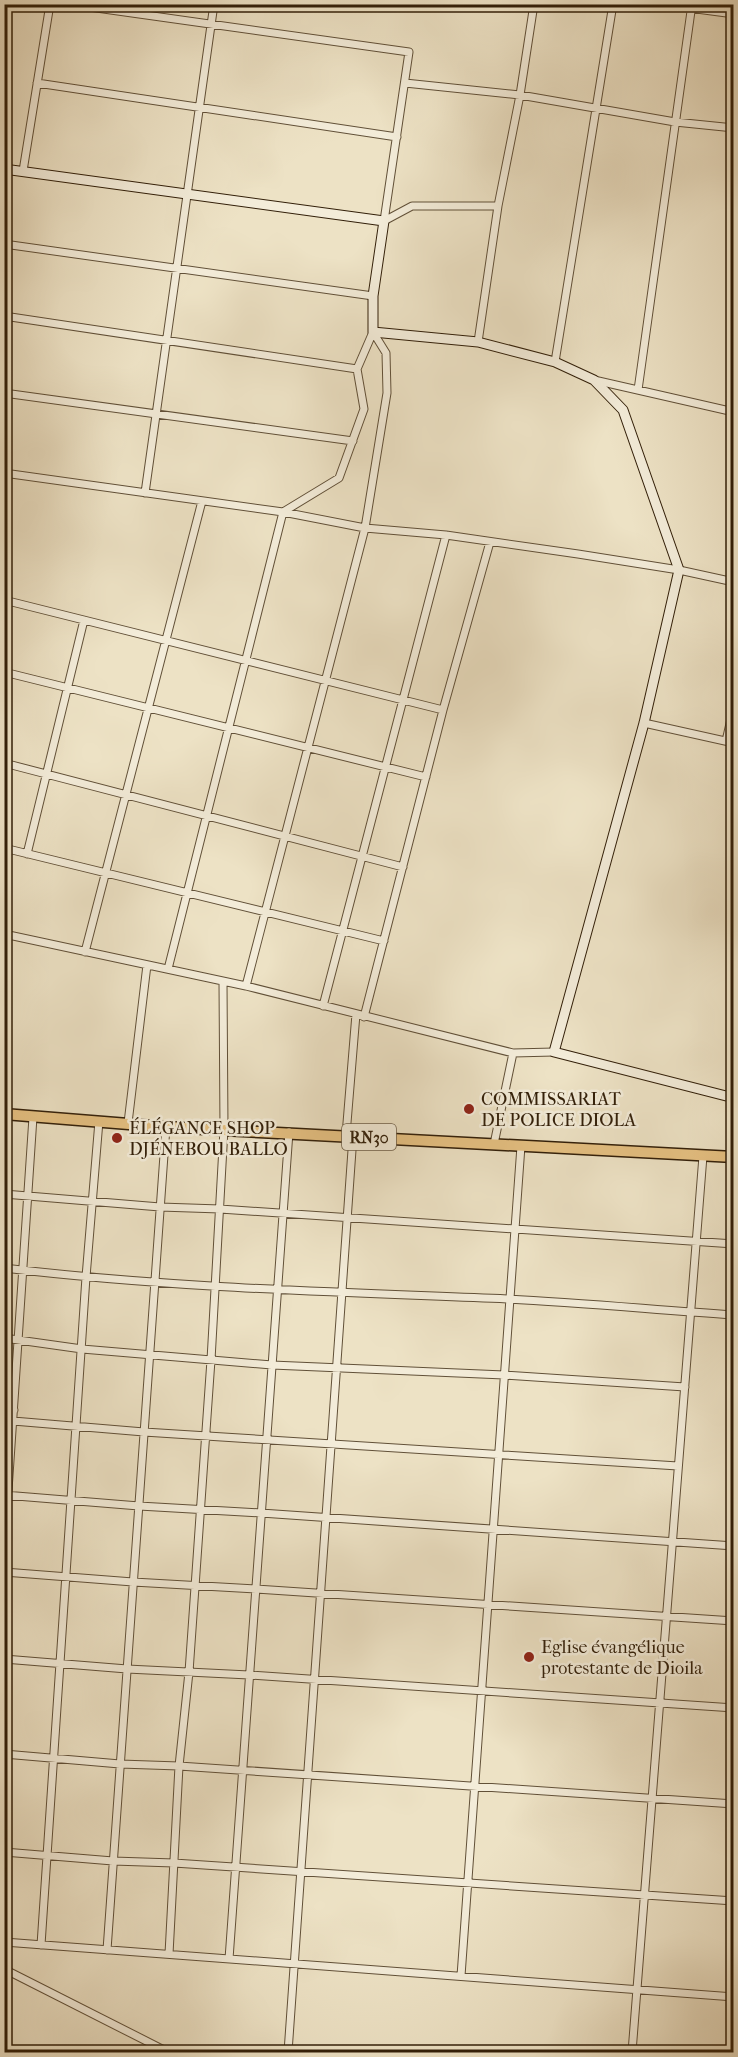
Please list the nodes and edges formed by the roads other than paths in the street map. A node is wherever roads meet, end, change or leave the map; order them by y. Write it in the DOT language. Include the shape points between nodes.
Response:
graph roads {
  1 [pos="50,4"];
  2 [pos="68,4"];
  3 [pos="214,4"];
  4 [pos="534,4"];
  5 [pos="613,4"];
  6 [pos="659,4"];
  7 [pos="692,7"];
  8 [pos="734,14"];
  9 [pos="211,25"];
  10 [pos="37,83"];
  11 [pos="405,83"];
  12 [pos="520,95"];
  13 [pos="200,108"];
  14 [pos="598,108"];
  15 [pos="675,122"];
  16 [pos="734,129"];
  17 [pos="397,137"];
  18 [pos="4,169"];
  19 [pos="23,171"];
  20 [pos="187,194"];
  21 [pos="498,206"];
  22 [pos="384,221"];
  23 [pos="4,244"];
  24 [pos="177,268"];
  25 [pos="373,296"];
  26 [pos="4,316"];
  27 [pos="373,332"];
  28 [pos="167,339"];
  29 [pos="478,342"];
  30 [pos="555,362"];
  31 [pos="357,369"];
  32 [pos="594,380"];
  33 [pos="638,390"];
  34 [pos="4,393"];
  35 [pos="734,411"];
  36 [pos="156,415"];
  37 [pos="353,441"];
  38 [pos="4,473"];
  39 [pos="145,493"];
  40 [pos="202,501"];
  41 [pos="284,512"];
  42 [pos="365,528"];
  43 [pos="446,535"];
  44 [pos="490,542"];
  45 [pos="679,570"];
  46 [pos="734,582"];
  47 [pos="4,600"];
  48 [pos="84,620"];
  49 [pos="165,640"];
  50 [pos="245,660"];
  51 [pos="4,672"];
  52 [pos="326,680"];
  53 [pos="67,688"];
  54 [pos="403,700"];
  55 [pos="734,705"];
  56 [pos="148,708"];
  57 [pos="444,710"];
  58 [pos="644,723"];
  59 [pos="228,727"];
  60 [pos="730,742"];
  61 [pos="308,747"];
  62 [pos="4,763"];
  63 [pos="386,766"];
  64 [pos="46,773"];
  65 [pos="426,777"];
  66 [pos="126,794"];
  67 [pos="207,815"];
  68 [pos="285,835"];
  69 [pos="4,848"];
  70 [pos="27,854"];
  71 [pos="362,855"];
  72 [pos="403,867"];
  73 [pos="106,873"];
  74 [pos="187,893"];
  75 [pos="265,912"];
  76 [pos="343,930"];
  77 [pos="4,934"];
  78 [pos="384,942"];
  79 [pos="85,952"];
  80 [pos="147,965"];
  81 [pos="168,969"];
  82 [pos="224,982"];
  83 [pos="246,986"];
  84 [pos="323,1006"];
  85 [pos="356,1014"];
  86 [pos="364,1017"];
  87 [pos="554,1052"];
  88 [pos="513,1053"];
  89 [pos="734,1098"];
  90 [pos="4,1114"];
  91 [pos="33,1117"];
  92 [pos="99,1121"];
  93 [pos="128,1123"];
  94 [pos="166,1127"];
  95 [pos="224,1129"];
  96 [pos="289,1132"];
  97 [pos="349,1136"];
  98 [pos="494,1144"];
  99 [pos="521,1146"];
  100 [pos="703,1156"];
  101 [pos="734,1157"];
  102 [pos="4,1194"];
  103 [pos="28,1196"];
  104 [pos="93,1200"];
  105 [pos="160,1207"];
  106 [pos="220,1209"];
  107 [pos="283,1213"];
  108 [pos="347,1218"];
  109 [pos="515,1229"];
  110 [pos="696,1241"];
  111 [pos="734,1244"];
  112 [pos="4,1268"];
  113 [pos="23,1270"];
  114 [pos="86,1277"];
  115 [pos="155,1282"];
  116 [pos="215,1287"];
  117 [pos="278,1289"];
  118 [pos="343,1293"];
  119 [pos="510,1299"];
  120 [pos="691,1312"];
  121 [pos="734,1315"];
  122 [pos="4,1338"];
  123 [pos="19,1340"];
  124 [pos="82,1349"];
  125 [pos="149,1355"];
  126 [pos="211,1360"];
  127 [pos="272,1365"];
  128 [pos="338,1367"];
  129 [pos="504,1375"];
  130 [pos="685,1387"];
  131 [pos="4,1410"];
  132 [pos="14,1410"];
  133 [pos="13,1422"];
  134 [pos="77,1426"];
  135 [pos="144,1432"];
  136 [pos="206,1435"];
  137 [pos="266,1439"];
  138 [pos="331,1443"];
  139 [pos="499,1454"];
  140 [pos="678,1466"];
  141 [pos="6,1495"];
  142 [pos="72,1500"];
  143 [pos="139,1506"];
  144 [pos="200,1510"];
  145 [pos="261,1513"];
  146 [pos="326,1517"];
  147 [pos="493,1529"];
  148 [pos="672,1541"];
  149 [pos="734,1546"];
  150 [pos="4,1550"];
  151 [pos="4,1572"];
  152 [pos="67,1576"];
  153 [pos="133,1582"];
  154 [pos="195,1587"];
  155 [pos="256,1589"];
  156 [pos="320,1593"];
  157 [pos="488,1605"];
  158 [pos="666,1617"];
  159 [pos="734,1621"];
  160 [pos="4,1659"];
  161 [pos="60,1663"];
  162 [pos="127,1669"];
  163 [pos="189,1672"];
  164 [pos="249,1675"];
  165 [pos="314,1680"];
  166 [pos="482,1691"];
  167 [pos="659,1703"];
  168 [pos="734,1708"];
  169 [pos="4,1755"];
  170 [pos="53,1758"];
  171 [pos="120,1764"];
  172 [pos="179,1766"];
  173 [pos="242,1771"];
  174 [pos="307,1775"];
  175 [pos="475,1786"];
  176 [pos="652,1798"];
  177 [pos="734,1804"];
  178 [pos="4,1852"];
  179 [pos="46,1855"];
  180 [pos="113,1862"];
  181 [pos="174,1863"];
  182 [pos="236,1868"];
  183 [pos="300,1872"];
  184 [pos="468,1883"];
  185 [pos="644,1895"];
  186 [pos="734,1901"];
  187 [pos="4,1942"];
  188 [pos="41,1945"];
  189 [pos="107,1950"];
  190 [pos="169,1954"];
  191 [pos="229,1959"];
  192 [pos="294,1964"];
  193 [pos="4,1969"];
  194 [pos="461,1976"];
  195 [pos="637,1990"];
  196 [pos="734,1997"];
  197 [pos="168,2052"];
  198 [pos="288,2052"];
  199 [pos="632,2052"];
  1 -- 10 [label="street"];
  2 -- 9 [label="street"];
  3 -- 9 [label="street"];
  4 -- 12 [label="street"];
  5 -- 14 [label="street"];
  6 -- 7 [label="street"];
  7 -- 8 [label="street"];
  7 -- 15 [label="street"];
  9 -- 11 [label="street" via="409,52"];
  9 -- 13 [label="street"];
  10 -- 13 [label="street"];
  10 -- 19 [label="street"];
  11 -- 12 [label="street"];
  11 -- 17 [label="street"];
  12 -- 14 [label="street"];
  12 -- 21 [label="street"];
  13 -- 17 [label="street"];
  13 -- 20 [label="street"];
  14 -- 15 [label="street"];
  14 -- 30 [label="street"];
  15 -- 16 [label="street"];
  15 -- 33 [label="street"];
  17 -- 22 [label="street"];
  18 -- 19 [label="street"];
  19 -- 20 [label="street"];
  20 -- 22 [label="street"];
  20 -- 24 [label="street"];
  21 -- 22 [label="street" via="412,206"];
  21 -- 29 [label="street"];
  22 -- 25 [label="street"];
  23 -- 24 [label="street"];
  24 -- 25 [label="street"];
  24 -- 28 [label="street"];
  25 -- 27 [label="street"];
  26 -- 28 [label="street"];
  27 -- 29 [label="street"];
  27 -- 31 [label="street"];
  27 -- 42 [label="street" via="386,352 387,393"];
  28 -- 31 [label="street"];
  28 -- 36 [label="street"];
  29 -- 30 [label="street"];
  30 -- 32 [label="street"];
  31 -- 37 [label="street" via="364,409"];
  32 -- 33 [label="street"];
  32 -- 45 [label="street" via="623,410"];
  33 -- 35 [label="street"];
  34 -- 36 [label="street"];
  36 -- 37 [label="street"];
  36 -- 39 [label="street"];
  37 -- 41 [label="street" via="339,478"];
  38 -- 39 [label="street"];
  39 -- 40 [label="street"];
  40 -- 41 [label="street"];
  40 -- 49 [label="street"];
  41 -- 42 [label="street"];
  41 -- 50 [label="street"];
  42 -- 43 [label="street"];
  42 -- 52 [label="street"];
  43 -- 44 [label="street"];
  43 -- 54 [label="street"];
  44 -- 45 [label="street"];
  44 -- 57 [label="street"];
  45 -- 46 [label="street"];
  45 -- 58 [label="street"];
  47 -- 48 [label="street"];
  48 -- 49 [label="street"];
  48 -- 53 [label="street"];
  49 -- 50 [label="street"];
  49 -- 56 [label="street"];
  50 -- 52 [label="street"];
  50 -- 59 [label="street"];
  51 -- 53 [label="street"];
  52 -- 54 [label="street"];
  52 -- 61 [label="street"];
  53 -- 56 [label="street"];
  53 -- 64 [label="street"];
  54 -- 57 [label="street"];
  54 -- 63 [label="street"];
  55 -- 60 [label="street"];
  56 -- 59 [label="street"];
  56 -- 66 [label="street"];
  57 -- 65 [label="street"];
  58 -- 60 [label="street"];
  58 -- 87 [label="street"];
  59 -- 61 [label="street"];
  59 -- 67 [label="street"];
  61 -- 63 [label="street"];
  61 -- 68 [label="street"];
  62 -- 64 [label="street"];
  63 -- 65 [label="street"];
  63 -- 71 [label="street"];
  64 -- 66 [label="street"];
  64 -- 70 [label="street"];
  65 -- 72 [label="street"];
  66 -- 67 [label="street"];
  66 -- 73 [label="street"];
  67 -- 68 [label="street"];
  67 -- 74 [label="street"];
  68 -- 71 [label="street"];
  68 -- 75 [label="street"];
  69 -- 70 [label="street"];
  70 -- 73 [label="street"];
  71 -- 72 [label="street"];
  71 -- 76 [label="street"];
  72 -- 78 [label="street"];
  73 -- 74 [label="street"];
  73 -- 79 [label="street"];
  74 -- 75 [label="street"];
  74 -- 81 [label="street"];
  75 -- 76 [label="street"];
  75 -- 83 [label="street"];
  76 -- 78 [label="street"];
  76 -- 84 [label="street"];
  77 -- 79 [label="street"];
  78 -- 86 [label="street"];
  79 -- 80 [label="street"];
  80 -- 81 [label="street"];
  80 -- 93 [label="street"];
  81 -- 82 [label="street"];
  82 -- 83 [label="street"];
  82 -- 95 [label="street"];
  83 -- 84 [label="street"];
  84 -- 85 [label="street"];
  85 -- 86 [label="street"];
  85 -- 97 [label="street"];
  86 -- 88 [label="street"];
  87 -- 88 [label="street"];
  87 -- 89 [label="street"];
  88 -- 98 [label="street"];
  90 -- 91 [label="main road, RN30"];
  91 -- 92 [label="main road, RN30"];
  91 -- 103 [label="street"];
  92 -- 93 [label="main road, RN30"];
  92 -- 104 [label="street"];
  93 -- 94 [label="main road, RN30"];
  94 -- 95 [label="main road, RN30"];
  94 -- 105 [label="street"];
  95 -- 96 [label="main road, RN30"];
  95 -- 106 [label="street"];
  96 -- 97 [label="main road, RN30"];
  96 -- 107 [label="street"];
  97 -- 98 [label="main road, RN30"];
  97 -- 108 [label="street"];
  98 -- 99 [label="main road, RN30"];
  99 -- 100 [label="main road, RN30"];
  99 -- 109 [label="street"];
  100 -- 101 [label="main road, RN30"];
  100 -- 110 [label="street"];
  102 -- 103 [label="street"];
  103 -- 104 [label="street"];
  103 -- 113 [label="street"];
  104 -- 105 [label="street"];
  104 -- 114 [label="street"];
  105 -- 106 [label="street"];
  105 -- 115 [label="street"];
  106 -- 107 [label="street"];
  106 -- 116 [label="street"];
  107 -- 108 [label="street"];
  107 -- 117 [label="street"];
  108 -- 109 [label="street"];
  108 -- 118 [label="street"];
  109 -- 110 [label="street"];
  109 -- 119 [label="street"];
  110 -- 111 [label="street"];
  110 -- 120 [label="street"];
  112 -- 113 [label="street"];
  113 -- 114 [label="street"];
  113 -- 123 [label="street"];
  114 -- 115 [label="street"];
  114 -- 124 [label="street"];
  115 -- 116 [label="street"];
  115 -- 125 [label="street"];
  116 -- 117 [label="street"];
  116 -- 126 [label="street"];
  117 -- 118 [label="street"];
  117 -- 127 [label="street"];
  118 -- 119 [label="street"];
  118 -- 128 [label="street"];
  119 -- 120 [label="street"];
  119 -- 129 [label="street"];
  120 -- 121 [label="street"];
  120 -- 130 [label="street"];
  122 -- 123 [label="street"];
  123 -- 124 [label="street"];
  123 -- 132 [label="street"];
  124 -- 125 [label="street"];
  124 -- 134 [label="street"];
  125 -- 126 [label="street"];
  125 -- 135 [label="street"];
  126 -- 127 [label="street"];
  126 -- 136 [label="street"];
  127 -- 128 [label="street"];
  127 -- 137 [label="street"];
  128 -- 129 [label="street"];
  128 -- 138 [label="street"];
  129 -- 130 [label="street"];
  129 -- 139 [label="street"];
  130 -- 140 [label="street"];
  131 -- 132 [label="street"];
  132 -- 133 [label="street"];
  133 -- 134 [label="street"];
  133 -- 141 [label="street"];
  134 -- 135 [label="street"];
  134 -- 142 [label="street"];
  135 -- 136 [label="street"];
  135 -- 143 [label="street"];
  136 -- 137 [label="street"];
  136 -- 144 [label="street"];
  137 -- 138 [label="street"];
  137 -- 145 [label="street"];
  138 -- 139 [label="street"];
  138 -- 146 [label="street"];
  139 -- 140 [label="street"];
  139 -- 147 [label="street"];
  140 -- 148 [label="street"];
  141 -- 142 [label="street"];
  141 -- 150 [label="street"];
  142 -- 143 [label="street"];
  142 -- 152 [label="street"];
  143 -- 144 [label="street"];
  143 -- 153 [label="street"];
  144 -- 145 [label="street"];
  144 -- 154 [label="street"];
  145 -- 146 [label="street"];
  145 -- 155 [label="street"];
  146 -- 147 [label="street"];
  146 -- 156 [label="street"];
  147 -- 148 [label="street"];
  147 -- 157 [label="street"];
  148 -- 149 [label="street"];
  148 -- 158 [label="street"];
  151 -- 152 [label="street"];
  152 -- 153 [label="street"];
  152 -- 161 [label="street"];
  153 -- 154 [label="street"];
  153 -- 162 [label="street"];
  154 -- 155 [label="street"];
  154 -- 163 [label="street"];
  155 -- 156 [label="street"];
  155 -- 164 [label="street"];
  156 -- 157 [label="street"];
  156 -- 165 [label="street"];
  157 -- 158 [label="street"];
  157 -- 166 [label="street"];
  158 -- 159 [label="street"];
  158 -- 167 [label="street"];
  160 -- 161 [label="street"];
  161 -- 162 [label="street"];
  161 -- 170 [label="street"];
  162 -- 163 [label="street"];
  162 -- 171 [label="street"];
  163 -- 164 [label="street"];
  163 -- 172 [label="street"];
  164 -- 165 [label="street"];
  164 -- 173 [label="street"];
  165 -- 166 [label="street"];
  165 -- 174 [label="street"];
  166 -- 167 [label="street"];
  166 -- 175 [label="street"];
  167 -- 168 [label="street"];
  167 -- 176 [label="street"];
  169 -- 170 [label="street"];
  170 -- 171 [label="street"];
  170 -- 179 [label="street"];
  171 -- 172 [label="street"];
  171 -- 180 [label="street"];
  172 -- 173 [label="street"];
  172 -- 181 [label="street"];
  173 -- 174 [label="street"];
  173 -- 182 [label="street"];
  174 -- 175 [label="street"];
  174 -- 183 [label="street"];
  175 -- 176 [label="street"];
  175 -- 184 [label="street"];
  176 -- 177 [label="street"];
  176 -- 185 [label="street"];
  178 -- 179 [label="street"];
  179 -- 180 [label="street"];
  179 -- 188 [label="street"];
  180 -- 181 [label="street"];
  180 -- 189 [label="street"];
  181 -- 182 [label="street"];
  181 -- 190 [label="street"];
  182 -- 183 [label="street"];
  182 -- 191 [label="street"];
  183 -- 184 [label="street"];
  183 -- 192 [label="street"];
  184 -- 185 [label="street"];
  184 -- 194 [label="street"];
  185 -- 186 [label="street"];
  185 -- 195 [label="street"];
  187 -- 188 [label="street"];
  188 -- 189 [label="street"];
  189 -- 190 [label="street"];
  190 -- 191 [label="street"];
  191 -- 192 [label="street"];
  192 -- 194 [label="street"];
  192 -- 198 [label="street"];
  193 -- 197 [label="street"];
  194 -- 195 [label="street"];
  195 -- 196 [label="street"];
  195 -- 199 [label="street"];
}
